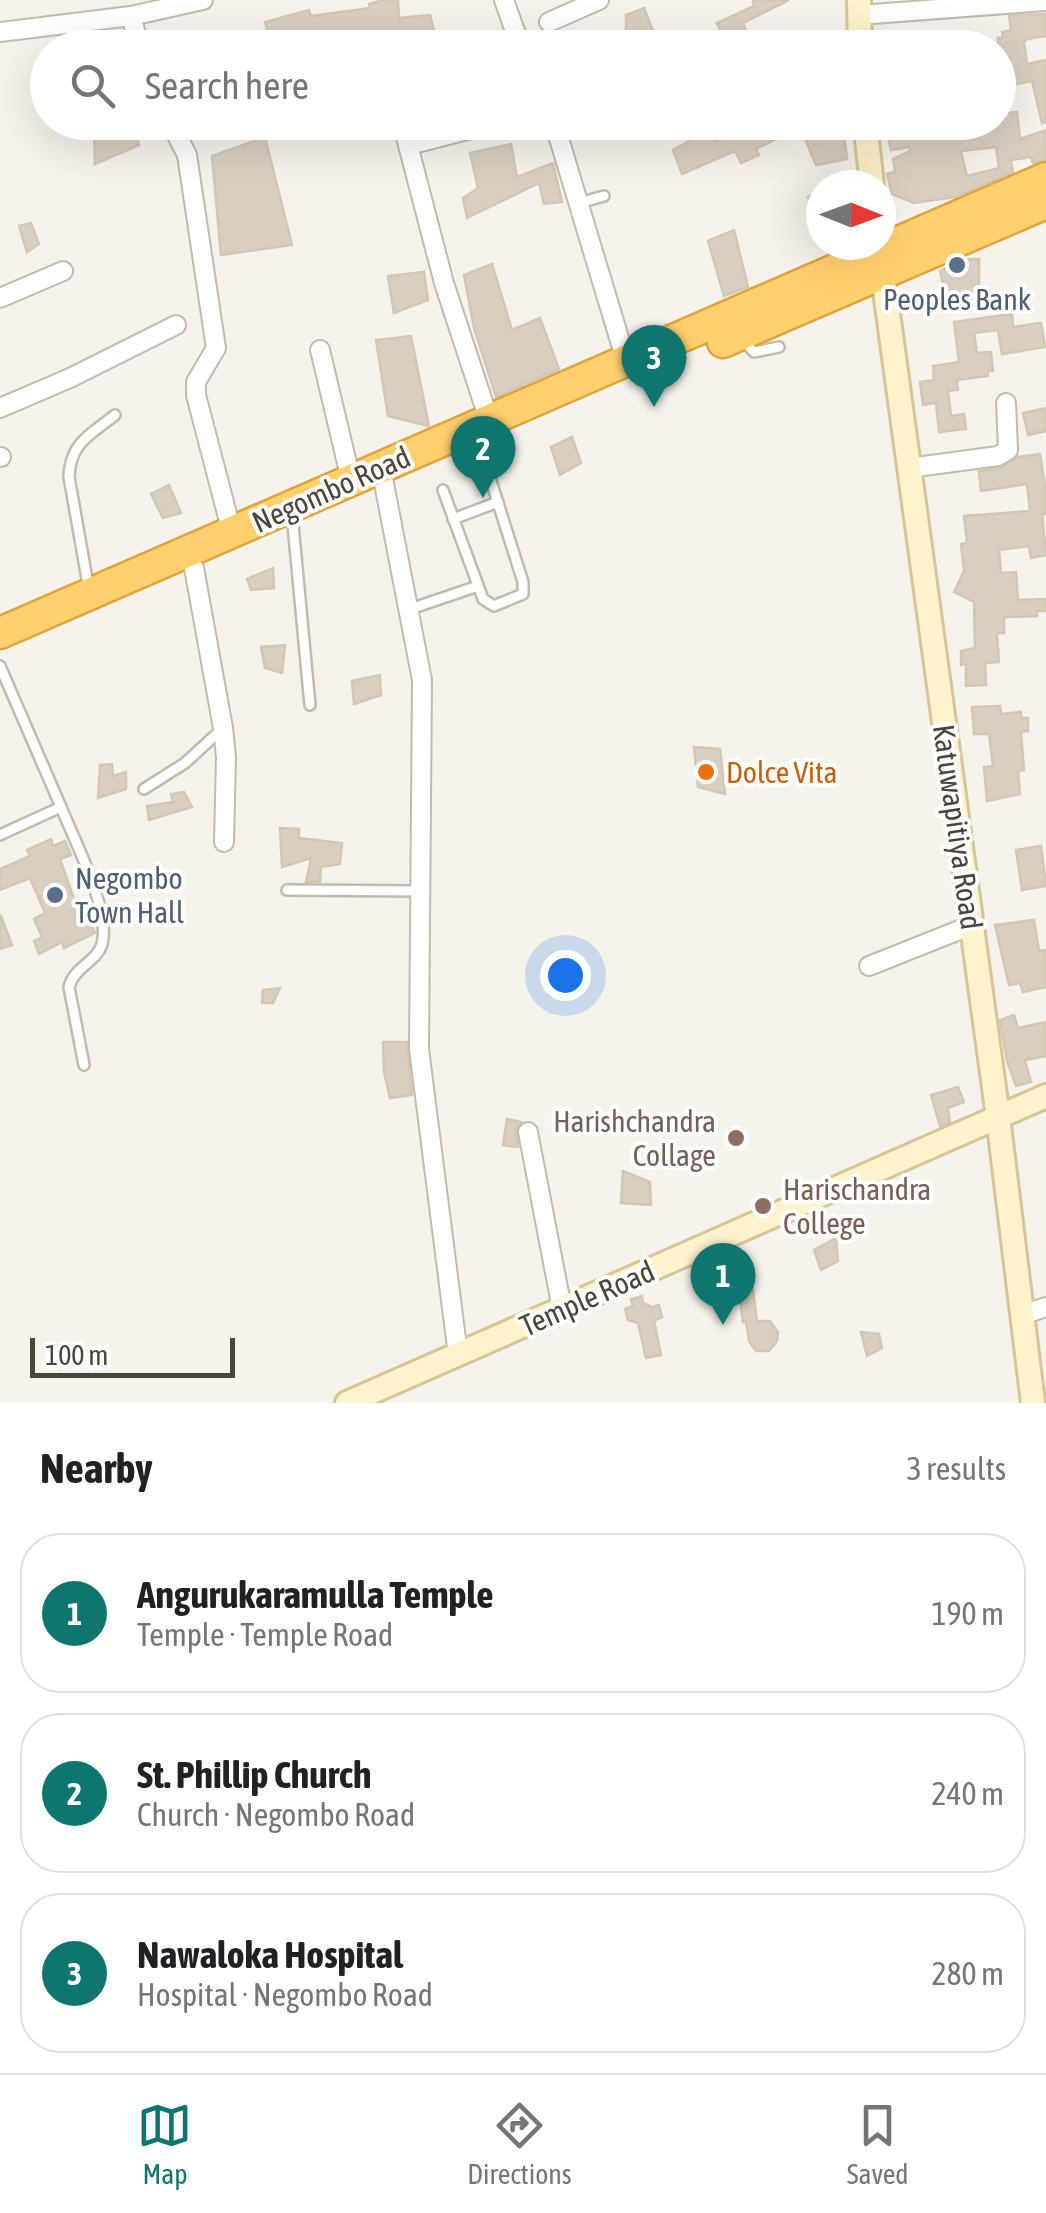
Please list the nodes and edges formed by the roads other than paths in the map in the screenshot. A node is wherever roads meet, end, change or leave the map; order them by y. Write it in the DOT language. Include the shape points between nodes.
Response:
graph roads {
  1 [pos="203,0"];
  2 [pos="504,0"];
  3 [pos="598,0"];
  4 [pos="1046,1"];
  5 [pos="859,8"];
  6 [pos="131,16"];
  7 [pos="550,22"];
  8 [pos="135,30"];
  9 [pos="515,30"];
  10 [pos="0,32"];
  11 [pos="180,140"];
  12 [pos="407,140"];
  13 [pos="428,140"];
  14 [pos="560,140"];
  15 [pos="867,140"];
  16 [pos="409,145"];
  17 [pos="870,170"];
  18 [pos="1046,178"];
  19 [pos="604,196"];
  20 [pos="579,203"];
  21 [pos="1046,203"];
  22 [pos="896,250"];
  23 [pos="896,253"];
  24 [pos="875,260"];
  25 [pos="876,260"];
  26 [pos="880,260"];
  27 [pos="63,271"];
  28 [pos="0,298"];
  29 [pos="176,325"];
  30 [pos="741,334"];
  31 [pos="779,347"];
  32 [pos="320,350"];
  33 [pos="626,361"];
  34 [pos="1006,404"];
  35 [pos="0,408"];
  36 [pos="116,416"];
  37 [pos="484,432"];
  38 [pos="909,468"];
  39 [pos="383,476"];
  40 [pos="352,480"];
  41 [pos="443,490"];
  42 [pos="498,502"];
  43 [pos="453,518"];
  44 [pos="293,525"];
  45 [pos="232,533"];
  46 [pos="194,568"];
  47 [pos="478,586"];
  48 [pos="90,594"];
  49 [pos="410,609"];
  50 [pos="0,633"];
  51 [pos="0,654"];
  52 [pos="0,666"];
  53 [pos="310,705"];
  54 [pos="223,728"];
  55 [pos="144,789"];
  56 [pos="62,807"];
  57 [pos="0,835"];
  58 [pos="224,842"];
  59 [pos="287,890"];
  60 [pos="419,891"];
  61 [pos="972,925"];
  62 [pos="869,966"];
  63 [pos="84,1064"];
  64 [pos="1046,1096"];
  65 [pos="998,1117"];
  66 [pos="528,1132"];
  67 [pos="1046,1307"];
  68 [pos="562,1309"];
  69 [pos="1022,1314"];
  70 [pos="458,1355"];
  71 [pos="347,1403"];
  72 [pos="1033,1403"];
  1 -- 6 [label="street"];
  2 -- 9 [label="street"];
  3 -- 7 [label="street"];
  4 -- 5 [label="street"];
  6 -- 8 [label="street"];
  6 -- 10 [label="street"];
  11 -- 45 [label="street" via="188,155 216,348 196,382 196,395"];
  12 -- 16 [label="street"];
  13 -- 16 [label="street"];
  14 -- 20 [label="street"];
  15 -- 17 [label="street"];
  16 -- 37 [label="street"];
  18 -- 22 [label="highway, Negombo Road"];
  19 -- 20 [label="lane"];
  20 -- 33 [label="street"];
  21 -- 23 [label="highway, Negombo Road"];
  24 -- 33 [label="highway, Negombo Road"];
  25 -- 30 [label="highway, Negombo Road"];
  26 -- 38 [label="street, Katuwapitiya Road"];
  27 -- 28 [label="street"];
  29 -- 35 [label="street"];
  30 -- 31 [label="lane" via="750,351"];
  30 -- 37 [label="highway, Negombo Road"];
  32 -- 40 [label="street"];
  33 -- 37 [label="highway, Negombo Road"];
  34 -- 38 [label="street" via="1008,450"];
  36 -- 48 [label="lane" via="74,448 69,460"];
  37 -- 39 [label="highway, Negombo Road"];
  37 -- 42 [label="lane"];
  38 -- 61 [label="street, Katuwapitiya Road"];
  39 -- 40 [label="highway, Negombo Road"];
  39 -- 44 [label="highway, Negombo Road"];
  39 -- 49 [label="street"];
  40 -- 45 [label="highway, Negombo Road"];
  41 -- 43 [label="lane"];
  42 -- 43 [label="lane"];
  42 -- 47 [label="lane" via="524,590 494,606"];
  43 -- 47 [label="lane"];
  44 -- 46 [label="highway, Negombo Road"];
  44 -- 53 [label="lane"];
  45 -- 48 [label="highway, Negombo Road"];
  46 -- 51 [label="highway, Negombo Road"];
  46 -- 54 [label="street"];
  47 -- 49 [label="lane"];
  48 -- 50 [label="highway, Negombo Road"];
  49 -- 60 [label="street" via="422,680"];
  52 -- 56 [label="lane"];
  54 -- 55 [label="lane" via="186,763"];
  54 -- 58 [label="street"];
  56 -- 57 [label="lane"];
  56 -- 63 [label="lane" via="104,933 101,950 72,975 69,987"];
  59 -- 60 [label="lane"];
  60 -- 70 [label="street" via="419,1049"];
  61 -- 62 [label="street"];
  61 -- 65 [label="street, Katuwapitiya Road"];
  64 -- 65 [label="street, Temple Road"];
  65 -- 68 [label="street, Temple Road"];
  65 -- 69 [label="street, Katuwapitiya Road"];
  66 -- 68 [label="street"];
  67 -- 69 [label="street"];
  68 -- 70 [label="street, Temple Road"];
  69 -- 72 [label="street, Katuwapitiya Road"];
  70 -- 71 [label="street, Temple Road"];
}
